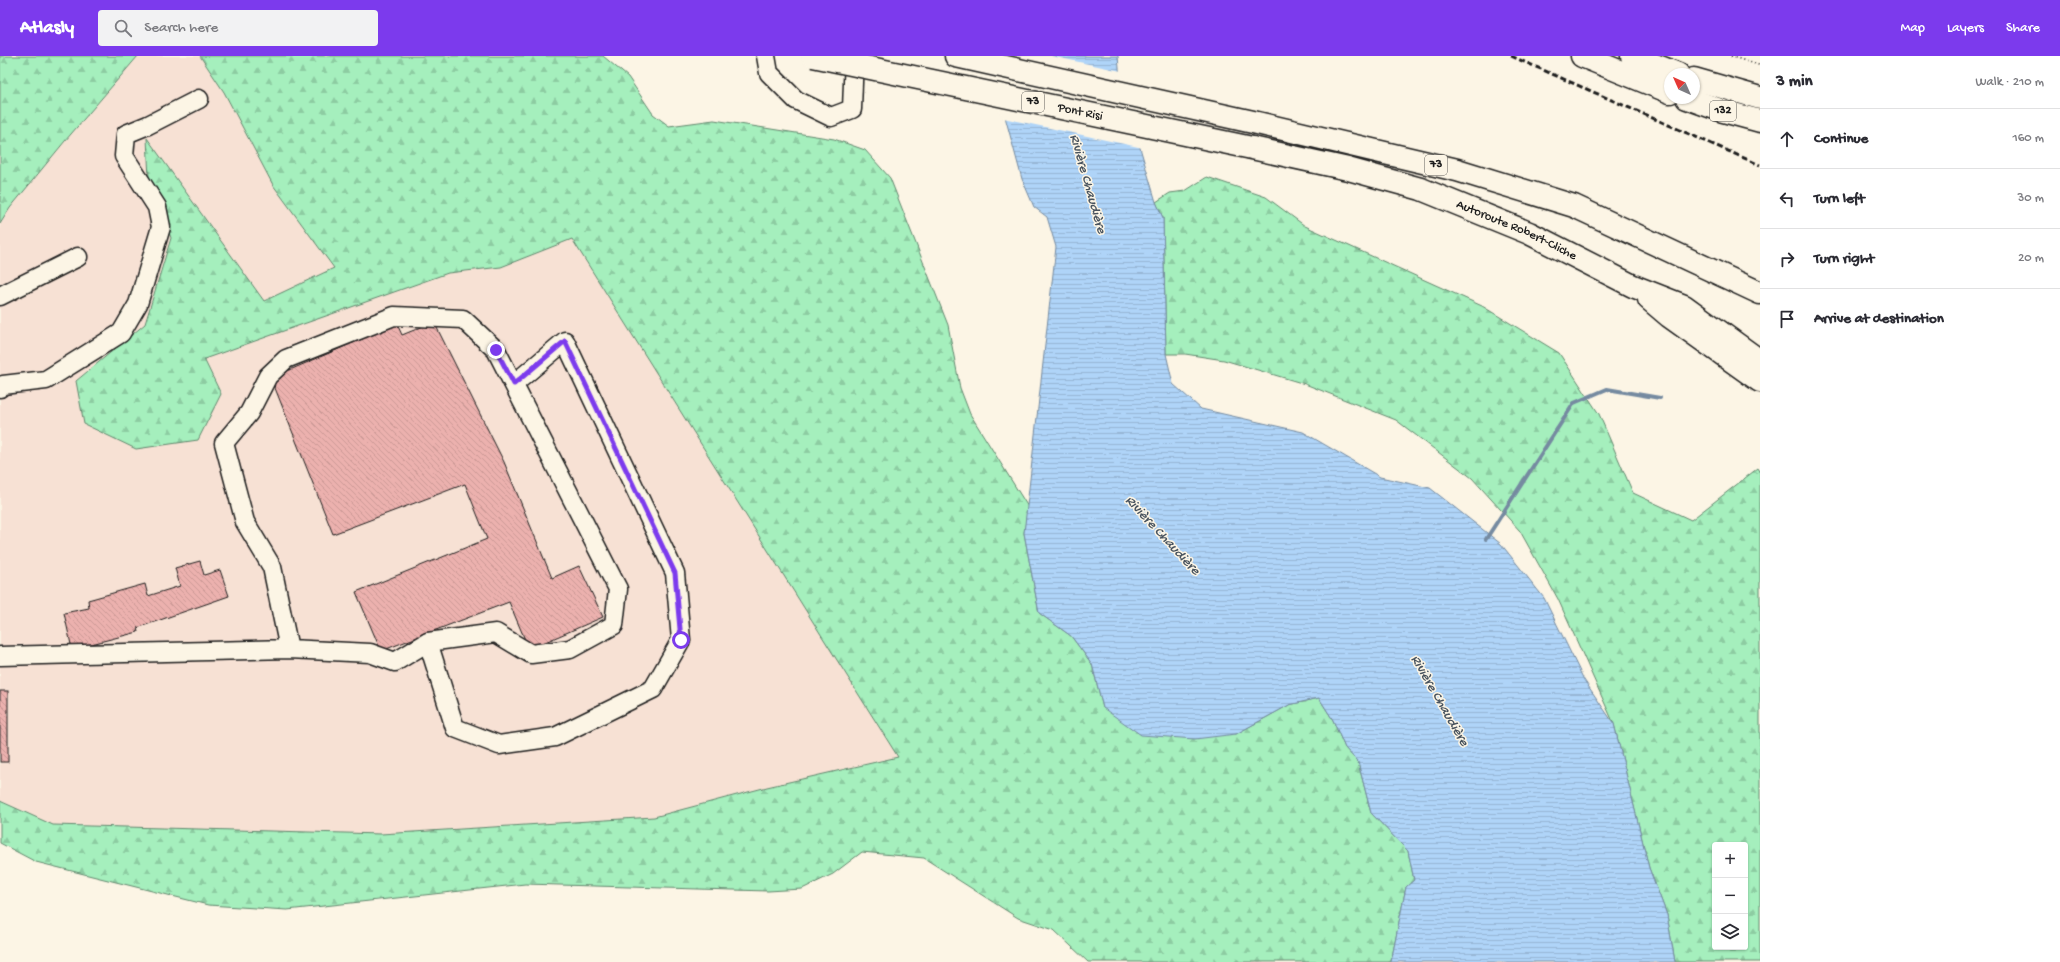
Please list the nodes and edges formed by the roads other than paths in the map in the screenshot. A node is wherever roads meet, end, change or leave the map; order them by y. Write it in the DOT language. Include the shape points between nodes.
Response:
graph roads {
  1 [pos="766,56"];
  2 [pos="813,56"];
  3 [pos="854,56"];
  4 [pos="956,56"];
  5 [pos="1582,56"];
  6 [pos="1632,56"];
  7 [pos="1664,69"];
  8 [pos="1700,81"];
  9 [pos="1664,90"];
  10 [pos="1760,98"];
  11 [pos="199,99"];
  12 [pos="1700,103"];
  13 [pos="1760,121"];
  14 [pos="1252,148"];
  15 [pos="78,257"];
  16 [pos="1633,286"];
  17 [pos="1760,293"];
  18 [pos="0,296"];
  19 [pos="1760,361"];
  20 [pos="1760,380"];
  21 [pos="514,384"];
  22 [pos="0,388"];
  23 [pos="428,642"];
  24 [pos="289,649"];
  25 [pos="0,656"];
  1 -- 3 [label="lane" via="769,73 796,100 831,116 852,109"];
  2 -- 14 [label="main road, Pont Risi / 73, bridge"];
  4 -- 17 [label="main road, 73" via="1457,170 1574,206"];
  5 -- 9 [label="main road"];
  6 -- 7 [label="main road"];
  8 -- 10 [label="main road, 132"];
  11 -- 22 [label="lane" via="126,134 124,156 157,207 161,227 138,304 121,333 46,380 3,385"];
  12 -- 13 [label="main road, 132"];
  14 -- 16 [label="main road, Autoroute Robert-Cliche / 73" via="1348,169 1421,189 1529,233"];
  15 -- 18 [label="lane"];
  16 -- 19 [label="main road, Autoroute Robert-Cliche / 73" via="1684,306"];
  16 -- 20 [label="main road" via="1669,316"];
  21 -- 23 [label="lane" via="618,589 614,625 570,648 531,654 496,633"];
  21 -- 23 [label="lane" via="565,341 675,573 681,640 653,689 556,737 499,745 455,728"];
  21 -- 24 [label="lane" via="496,350 463,319 394,316 286,359 268,376 249,413 224,443 245,522 272,567"];
  23 -- 24 [label="lane" via="395,662 370,653"];
  24 -- 25 [label="lane"];
}
